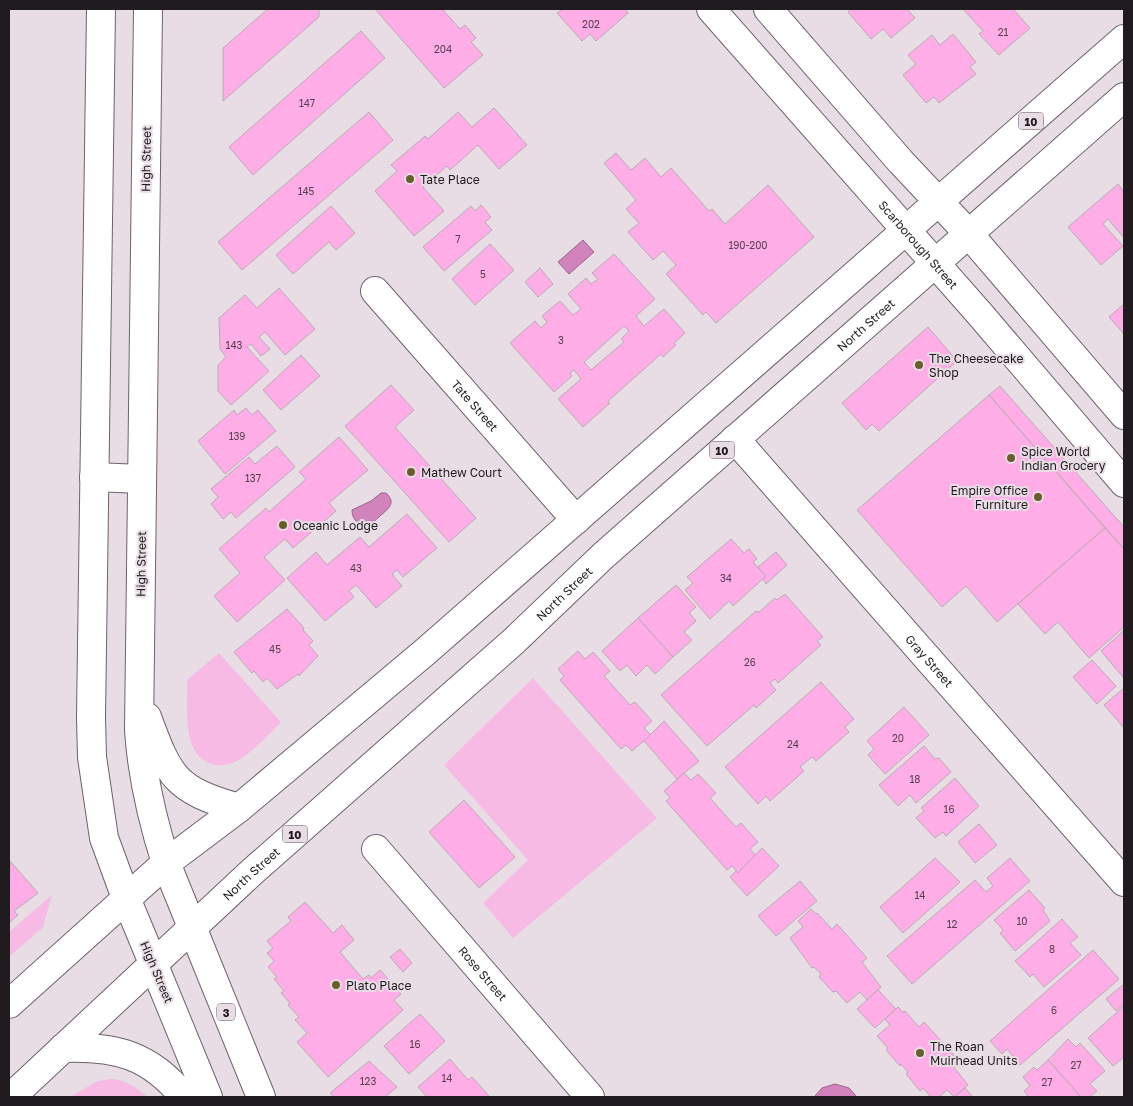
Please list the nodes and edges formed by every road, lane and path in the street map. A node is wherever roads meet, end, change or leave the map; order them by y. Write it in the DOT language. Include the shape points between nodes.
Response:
graph roads {
  1 [pos="101,9"];
  2 [pos="148,9"];
  3 [pos="711,9"];
  4 [pos="768,9"];
  5 [pos="1124,39"];
  6 [pos="1124,97"];
  7 [pos="938,202"];
  8 [pos="905,230"];
  9 [pos="968,233"];
  10 [pos="934,263"];
  11 [pos="375,291"];
  12 [pos="1124,414"];
  13 [pos="735,439"];
  14 [pos="94,477"];
  15 [pos="142,479"];
  16 [pos="1124,483"];
  17 [pos="576,520"];
  18 [pos="139,697"];
  19 [pos="239,808"];
  20 [pos="376,849"];
  21 [pos="166,863"];
  22 [pos="1124,882"];
  23 [pos="126,898"];
  24 [pos="192,927"];
  25 [pos="153,963"];
  26 [pos="9,1004"];
  27 [pos="64,1048"];
  28 [pos="11,1097"];
  29 [pos="184,1097"];
  30 [pos="208,1097"];
  31 [pos="261,1097"];
  32 [pos="590,1097"];
  1 -- 14 [label="main road, High Street"];
  2 -- 15 [label="main road, High Street"];
  3 -- 8 [label="main road, Scarborough Street"];
  4 -- 7 [label="main road"];
  5 -- 7 [label="main road, 10"];
  6 -- 9 [label="main road, North Street / 10"];
  7 -- 8 [label="main road, 10"];
  7 -- 9 [label="main road"];
  8 -- 10 [label="main road, Scarborough Street"];
  8 -- 17 [label="main road, 10"];
  9 -- 10 [label="main road, North Street / 10"];
  9 -- 12 [label="main road"];
  10 -- 13 [label="main road, North Street / 10"];
  10 -- 16 [label="main road, Scarborough Street"];
  11 -- 17 [label="main road, Tate Street"];
  13 -- 22 [label="main road, Gray Street"];
  13 -- 24 [label="main road, North Street / 10" via="604,555 514,641"];
  14 -- 15 [label="main road"];
  14 -- 23 [label="main road, High Street" via="90,678 92,757 104,838"];
  15 -- 18 [label="main road, High Street"];
  17 -- 19 [label="main road, 10"];
  18 -- 19 [label="main road" via="163,760 176,778 202,796"];
  18 -- 21 [label="main road, High Street" via="145,787"];
  19 -- 21 [label="main road, 10"];
  20 -- 32 [label="main road, Rose Street"];
  21 -- 23 [label="main road, 10"];
  21 -- 24 [label="main road, High Street / 3"];
  23 -- 25 [label="main road, High Street"];
  23 -- 26 [label="main road, 10"];
  24 -- 25 [label="main road, North Street / 10"];
  24 -- 31 [label="main road, High Street / 3"];
  25 -- 27 [label="main road, North Street / 10"];
  25 -- 30 [label="main road, High Street"];
  27 -- 28 [label="main road, North Street / 10"];
  27 -- 29 [label="main road" via="104,1048 132,1056 158,1070"];
}
